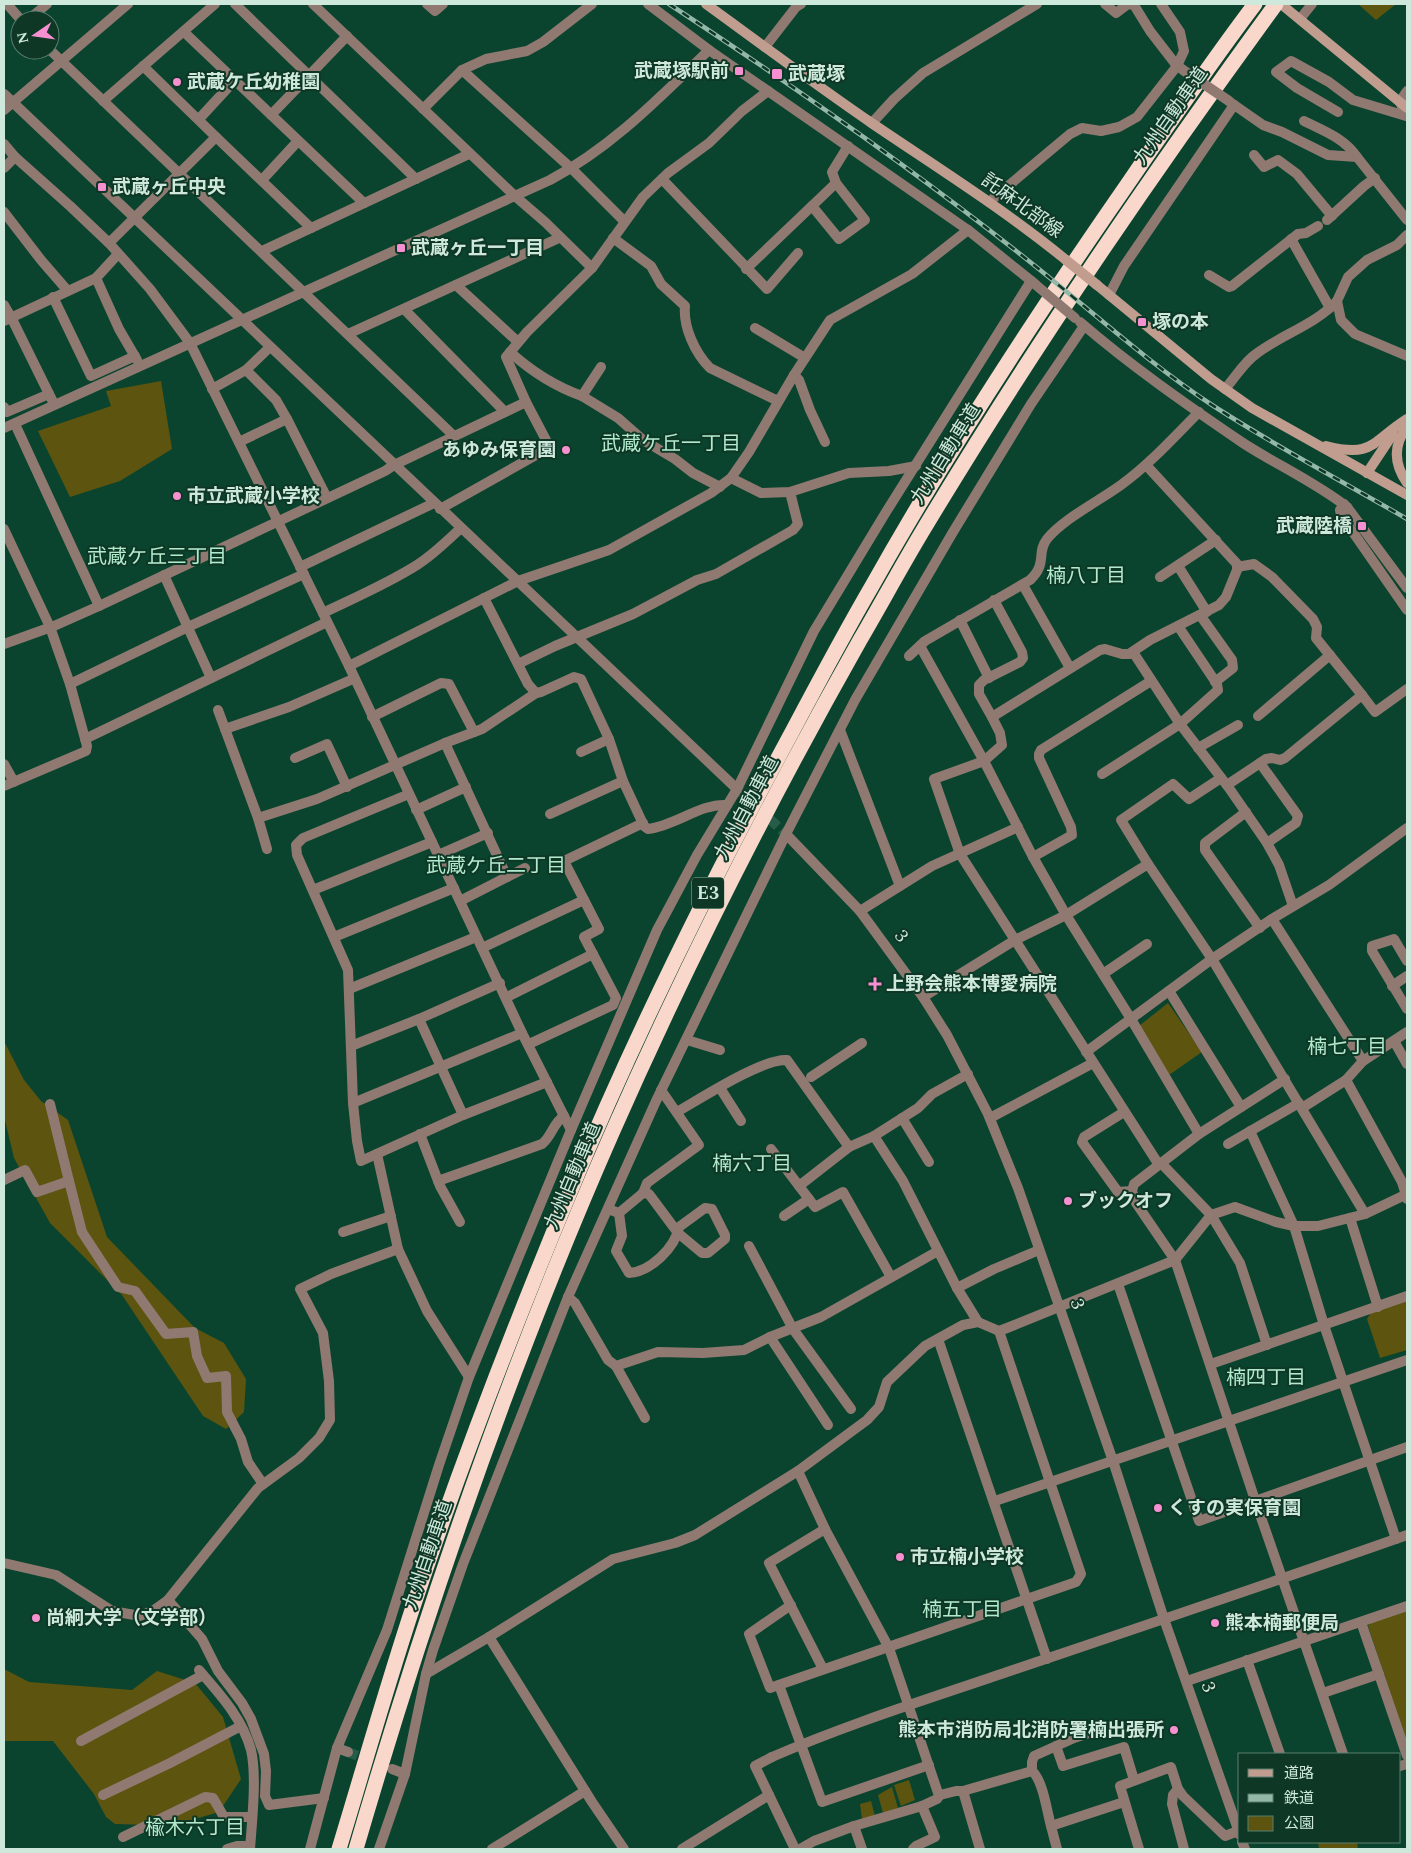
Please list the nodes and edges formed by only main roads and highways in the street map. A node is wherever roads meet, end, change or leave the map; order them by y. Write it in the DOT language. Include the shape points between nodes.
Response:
graph roads {
  1 [pos="706,4"];
  2 [pos="1255,4"];
  3 [pos="1276,4"];
  4 [pos="1281,4"];
  5 [pos="1405,111"];
  6 [pos="1407,419"];
  7 [pos="1407,427"];
  8 [pos="1312,443"];
  9 [pos="1367,473"];
  10 [pos="1407,483"];
  11 [pos="1407,495"];
  12 [pos="339,1849"];
  13 [pos="356,1849"];
  1 -- 8 [label="main road, 託麻北部線, bridge" via="1039,238 1225,389"];
  2 -- 12 [label="highway, 九州自動車道 / E3" via="1167,126 1017,347 912,516 818,682 704,901 572,1187 506,1352 411,1614"];
  3 -- 13 [label="highway, 九州自動車道 / E3" via="1207,98 1035,350 925,526 770,804 716,910 611,1135 517,1364 450,1551 393,1723"];
  4 -- 5 [label="main road"];
  6 -- 8 [label="main road, 託麻北部線" via="1369,448 1341,450"];
  6 -- 9 [label="main road, 託麻北部線" via="1388,440"];
  7 -- 10 [label="main road" via="1401,434 1396,452 1399,470"];
  8 -- 9 [label="main road, 託麻北部線"];
  9 -- 11 [label="main road"];
}
